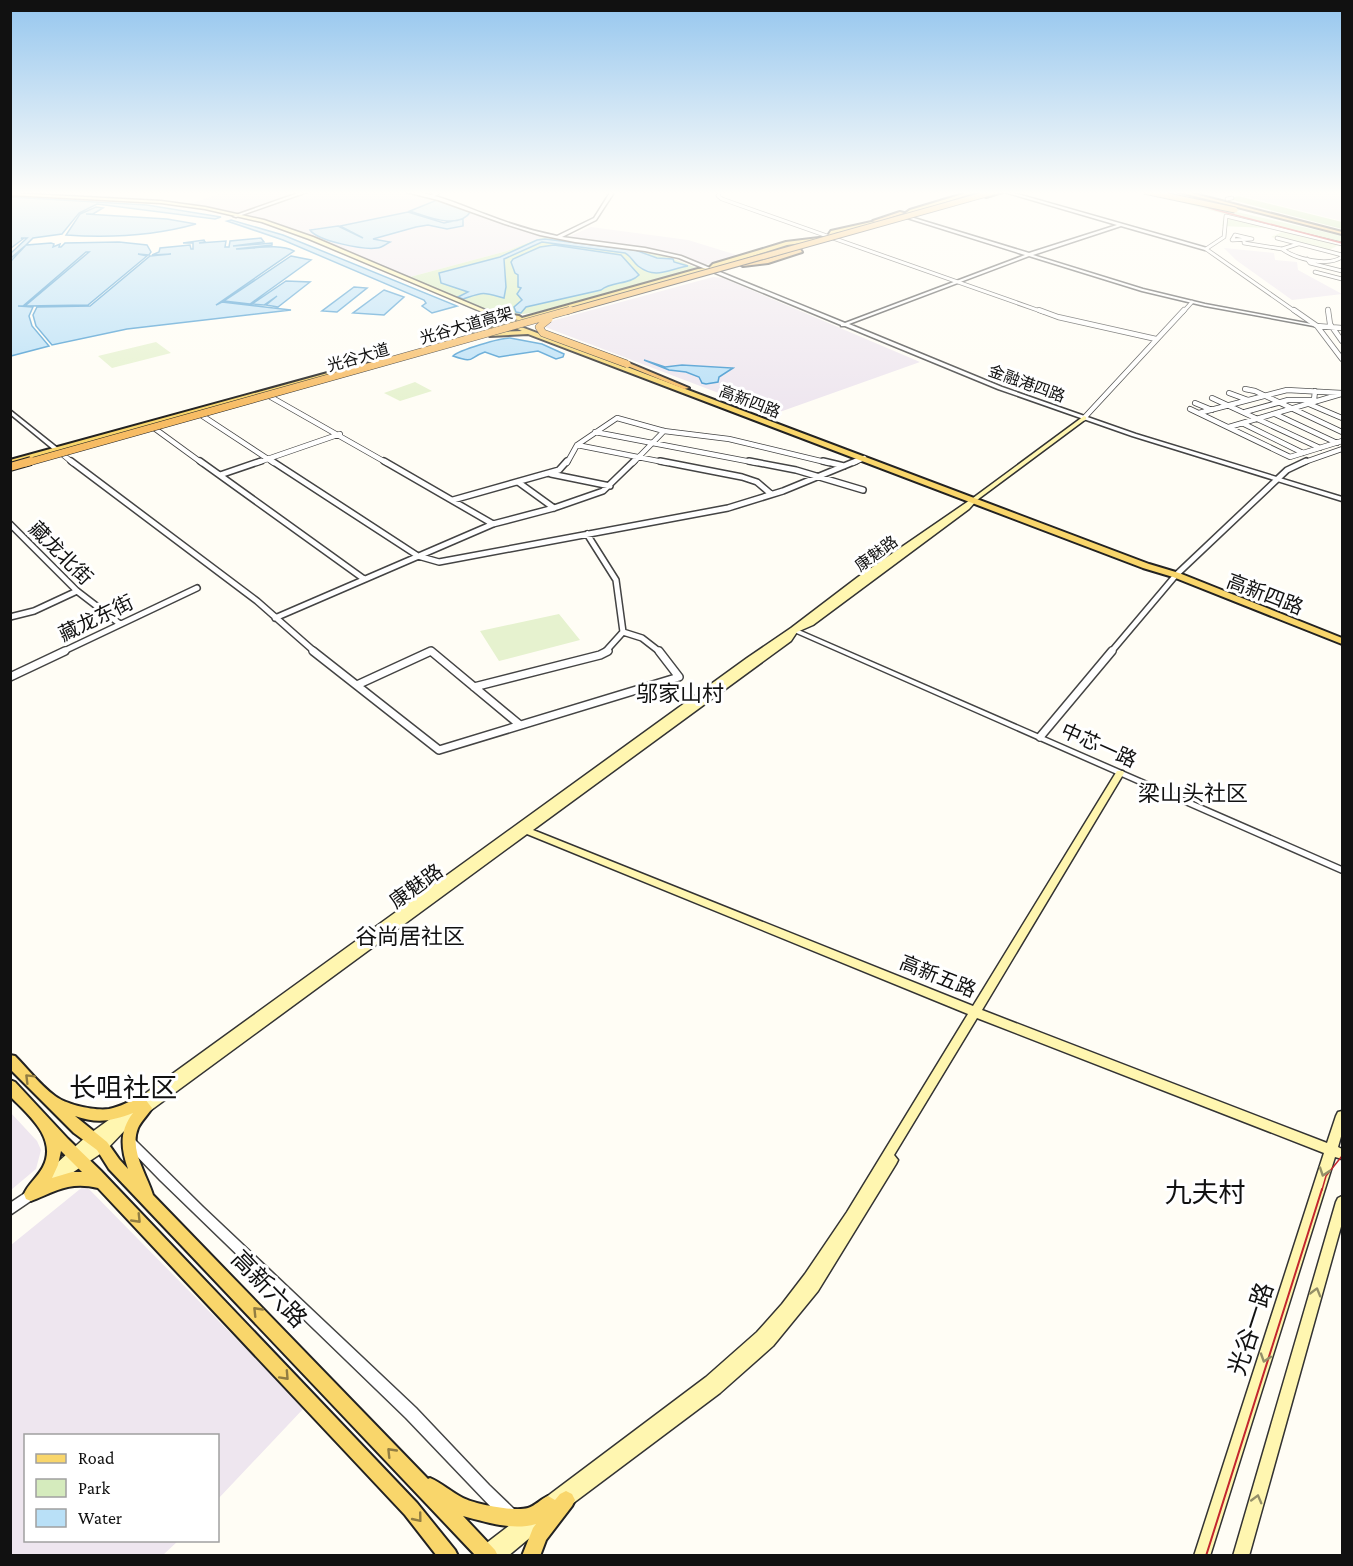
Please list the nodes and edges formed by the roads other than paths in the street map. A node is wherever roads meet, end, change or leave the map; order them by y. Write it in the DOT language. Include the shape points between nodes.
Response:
graph roads {
  1 [pos="369,264"];
  2 [pos="694,264"];
  3 [pos="718,264"];
  4 [pos="723,264"];
  5 [pos="733,264"];
  6 [pos="743,264"];
  7 [pos="903,264"];
  8 [pos="1005,264"];
  9 [pos="1062,264"];
  10 [pos="1230,264"];
  11 [pos="1314,264"];
  12 [pos="1330,268"];
  13 [pos="710,270"];
  14 [pos="1342,271"];
  15 [pos="1315,272"];
  16 [pos="1322,274"];
  17 [pos="1342,279"];
  18 [pos="957,283"];
  19 [pos="1192,302"];
  20 [pos="593,304"];
  21 [pos="1328,309"];
  22 [pos="487,312"];
  23 [pos="561,314"];
  24 [pos="534,317"];
  25 [pos="515,324"];
  26 [pos="843,325"];
  27 [pos="1317,326"];
  28 [pos="1332,327"];
  29 [pos="1342,328"];
  30 [pos="464,337"];
  31 [pos="481,337"];
  32 [pos="541,337"];
  33 [pos="1156,339"];
  34 [pos="1342,341"];
  35 [pos="1342,359"];
  36 [pos="686,388"];
  37 [pos="1245,388"];
  38 [pos="1280,391"];
  39 [pos="1315,391"];
  40 [pos="1342,392"];
  41 [pos="1229,393"];
  42 [pos="269,396"];
  43 [pos="1265,396"];
  44 [pos="1212,398"];
  45 [pos="1248,400"];
  46 [pos="1288,400"];
  47 [pos="1279,402"];
  48 [pos="1195,403"];
  49 [pos="1309,404"];
  50 [pos="1230,405"];
  51 [pos="1190,408"];
  52 [pos="1293,409"];
  53 [pos="1212,410"];
  54 [pos="10,411"];
  55 [pos="1245,412"];
  56 [pos="1199,413"];
  57 [pos="1275,414"];
  58 [pos="201,415"];
  59 [pos="1084,418"];
  60 [pos="1259,418"];
  61 [pos="1342,418"];
  62 [pos="1244,424"];
  63 [pos="1229,427"];
  64 [pos="154,428"];
  65 [pos="664,431"];
  66 [pos="595,432"];
  67 [pos="1342,432"];
  68 [pos="340,434"];
  69 [pos="1340,442"];
  70 [pos="652,443"];
  71 [pos="577,444"];
  72 [pos="1320,448"];
  73 [pos="1342,449"];
  74 [pos="59,451"];
  75 [pos="1303,453"];
  76 [pos="638,457"];
  77 [pos="269,458"];
  78 [pos="867,459"];
  79 [pos="10,465"];
  80 [pos="844,466"];
  81 [pos="549,473"];
  82 [pos="220,475"];
  83 [pos="817,478"];
  84 [pos="1277,479"];
  85 [pos="518,482"];
  86 [pos="610,486"];
  87 [pos="863,490"];
  88 [pos="771,494"];
  89 [pos="975,499"];
  90 [pos="1342,499"];
  91 [pos="453,500"];
  92 [pos="554,508"];
  93 [pos="10,524"];
  94 [pos="493,524"];
  95 [pos="587,534"];
  96 [pos="418,555"];
  97 [pos="1176,575"];
  98 [pos="364,579"];
  99 [pos="197,588"];
  100 [pos="77,591"];
  101 [pos="10,617"];
  102 [pos="275,618"];
  103 [pos="120,624"];
  104 [pos="795,630"];
  105 [pos="624,632"];
  106 [pos="1342,636"];
  107 [pos="1342,641"];
  108 [pos="10,677"];
  109 [pos="357,686"];
  110 [pos="474,687"];
  111 [pos="520,725"];
  112 [pos="1040,737"];
  113 [pos="1122,774"];
  114 [pos="523,829"];
  115 [pos="1342,870"];
  116 [pos="977,1013"];
  117 [pos="10,1060"];
  118 [pos="10,1086"];
  119 [pos="53,1102"];
  120 [pos="143,1106"];
  121 [pos="38,1116"];
  122 [pos="1342,1116"];
  123 [pos="97,1142"];
  124 [pos="130,1142"];
  125 [pos="1337,1151"];
  126 [pos="76,1159"];
  127 [pos="103,1183"];
  128 [pos="31,1194"];
  129 [pos="149,1199"];
  130 [pos="1342,1202"];
  131 [pos="10,1210"];
  132 [pos="417,1479"];
  133 [pos="566,1500"];
  134 [pos="548,1505"];
  135 [pos="512,1517"];
  136 [pos="488,1555"];
  137 [pos="448,1556"];
  138 [pos="531,1556"];
  139 [pos="1202,1556"];
  140 [pos="1241,1556"];
  1 -- 22 [label="main road"];
  2 -- 13 [label="street, 金融港四路"];
  3 -- 13 [label="main road, 光谷大道"];
  4 -- 79 [label="highway, 光谷大道高架, bridge"];
  5 -- 20 [label="highway, 光谷大道高架, bridge"];
  6 -- 13 [label="main road, 光谷大道"];
  7 -- 18 [label="street"];
  8 -- 18 [label="street"];
  9 -- 19 [label="street"];
  10 -- 27 [label="street"];
  11 -- 12 [label="street"];
  12 -- 14 [label="street"];
  12 -- 16 [label="street"];
  13 -- 23 [label="main road, 光谷大道" via="710,274"];
  13 -- 24 [label="main road, 光谷大道"];
  13 -- 26 [label="street, 金融港四路"];
  15 -- 16 [label="street"];
  16 -- 17 [label="street"];
  18 -- 26 [label="street"];
  18 -- 33 [label="street" via="1058,317"];
  19 -- 27 [label="street"];
  19 -- 33 [label="street"];
  20 -- 36 [label="highway, bridge" via="544,321 539,330"];
  20 -- 79 [label="highway, 光谷大道高架, bridge"];
  21 -- 28 [label="street"];
  22 -- 24 [label="main road"];
  22 -- 25 [label="main road"];
  22 -- 30 [label="main road" via="492,318 489,325"];
  23 -- 25 [label="main road, 光谷大道"];
  23 -- 36 [label="main road, 高新四路" via="543,323 544,330 672,379"];
  24 -- 25 [label="main road, 光谷大道"];
  25 -- 30 [label="main road, 光谷大道"];
  25 -- 31 [label="main road, 光谷大道"];
  25 -- 32 [label="main road, 高新四路"];
  25 -- 36 [label="main road, 高新四路"];
  26 -- 59 [label="street, 金融港四路"];
  27 -- 28 [label="street"];
  27 -- 35 [label="street"];
  28 -- 29 [label="street"];
  28 -- 34 [label="street"];
  30 -- 74 [label="main road, 光谷大道"];
  31 -- 32 [label="main road" via="510,332"];
  31 -- 42 [label="main road, 光谷大道"];
  32 -- 78 [label="main road, 高新四路"];
  33 -- 59 [label="street"];
  36 -- 89 [label="main road, 高新四路"];
  37 -- 43 [label="street"];
  38 -- 39 [label="street"];
  38 -- 43 [label="street"];
  38 -- 46 [label="street"];
  39 -- 40 [label="street"];
  39 -- 46 [label="street" via="1314,400"];
  40 -- 49 [label="street"];
  41 -- 45 [label="street"];
  42 -- 58 [label="main road, 光谷大道"];
  42 -- 68 [label="street"];
  43 -- 45 [label="street"];
  43 -- 47 [label="street"];
  44 -- 50 [label="street"];
  45 -- 50 [label="street"];
  46 -- 47 [label="street"];
  47 -- 52 [label="street"];
  47 -- 55 [label="street"];
  48 -- 53 [label="street"];
  49 -- 52 [label="street"];
  49 -- 61 [label="street"];
  50 -- 53 [label="street"];
  50 -- 55 [label="street"];
  51 -- 56 [label="street"];
  52 -- 57 [label="street"];
  52 -- 67 [label="street"];
  53 -- 56 [label="street"];
  54 -- 74 [label="street"];
  55 -- 60 [label="street"];
  56 -- 63 [label="street"];
  57 -- 60 [label="street"];
  57 -- 69 [label="street"];
  58 -- 64 [label="main road, 光谷大道"];
  58 -- 77 [label="street"];
  59 -- 84 [label="street, 金融港四路"];
  59 -- 89 [label="main road, 康魅路"];
  60 -- 62 [label="street"];
  60 -- 72 [label="street"];
  62 -- 63 [label="street"];
  62 -- 75 [label="street"];
  63 -- 75 [label="street" via="1290,457"];
  64 -- 74 [label="main road, 光谷大道"];
  64 -- 82 [label="street"];
  65 -- 66 [label="street" via="617,418"];
  65 -- 70 [label="street"];
  65 -- 80 [label="street" via="729,439"];
  66 -- 70 [label="street"];
  66 -- 71 [label="street"];
  68 -- 77 [label="street"];
  68 -- 91 [label="street"];
  69 -- 72 [label="street"];
  70 -- 76 [label="street"];
  70 -- 83 [label="street" via="796,470"];
  71 -- 76 [label="street"];
  71 -- 81 [label="street" via="564,467"];
  72 -- 75 [label="street"];
  73 -- 84 [label="street" via="1304,461"];
  74 -- 79 [label="main road, 光谷大道"];
  74 -- 102 [label="street"];
  76 -- 86 [label="street"];
  76 -- 88 [label="street" via="742,477 757,482"];
  77 -- 82 [label="street"];
  77 -- 96 [label="street"];
  78 -- 80 [label="street"];
  78 -- 83 [label="street"];
  78 -- 89 [label="main road, 高新四路"];
  80 -- 83 [label="street"];
  81 -- 85 [label="street"];
  81 -- 86 [label="street"];
  82 -- 98 [label="street"];
  83 -- 87 [label="street"];
  83 -- 88 [label="street"];
  84 -- 90 [label="street, 金融港四路"];
  84 -- 97 [label="street"];
  85 -- 91 [label="street"];
  85 -- 92 [label="street"];
  86 -- 92 [label="street"];
  88 -- 95 [label="street" via="728,508"];
  89 -- 97 [label="main road, 高新四路"];
  89 -- 104 [label="main road, 康魅路" via="810,623"];
  91 -- 94 [label="street"];
  92 -- 94 [label="street"];
  93 -- 100 [label="street, 藏龙北街"];
  94 -- 96 [label="street"];
  95 -- 96 [label="street" via="439,562"];
  95 -- 105 [label="street" via="616,580"];
  96 -- 98 [label="street"];
  97 -- 106 [label="main road, 高新四路"];
  97 -- 107 [label="main road, 高新四路"];
  97 -- 112 [label="street"];
  98 -- 102 [label="street"];
  99 -- 103 [label="street, 藏龙东街"];
  100 -- 101 [label="street" via="22,618"];
  100 -- 103 [label="street, 藏龙北街"];
  102 -- 109 [label="street"];
  103 -- 108 [label="street, 藏龙东街"];
  104 -- 112 [label="street"];
  104 -- 114 [label="main road, 康魅路"];
  105 -- 110 [label="street" via="600,655"];
  105 -- 111 [label="street" via="653,643 679,677"];
  109 -- 110 [label="street" via="431,651"];
  109 -- 111 [label="street" via="439,750"];
  110 -- 111 [label="street"];
  112 -- 113 [label="street, 中芯一路"];
  113 -- 115 [label="street, 中芯一路"];
  113 -- 116 [label="main road"];
  114 -- 116 [label="main road, 高新五路"];
  114 -- 120 [label="main road, 康魅路"];
  116 -- 125 [label="main road, 高新五路"];
  116 -- 133 [label="main road" via="850,1229 813,1286 768,1341 715,1388"];
  116 -- 134 [label="main road" via="851,1216 807,1282 763,1336 710,1382"];
  119 -- 117 [label="main road, 高新六路, one-way"];
  118 -- 121 [label="main road"];
  119 -- 120 [label="main road" via="106,1117"];
  119 -- 123 [label="main road, 高新六路"];
  120 -- 123 [label="main road, 康魅路"];
  120 -- 124 [label="main road" via="132,1126"];
  121 -- 126 [label="main road"];
  121 -- 128 [label="main road" via="52,1137 54,1152 47,1176"];
  122 -- 125 [label="main road, 光谷一路"];
  123 -- 126 [label="main road, 康魅路"];
  123 -- 129 [label="main road, 高新六路"];
  124 -- 129 [label="main road" via="133,1163"];
  124 -- 135 [label="street" via="413,1415 483,1492"];
  125 -- 139 [label="main road, 光谷一路, one-way"];
  126 -- 127 [label="main road"];
  126 -- 128 [label="main road, 康魅路"];
  127 -- 128 [label="main road" via="71,1178"];
  127 -- 137 [label="main road, one-way" via="411,1509"];
  128 -- 131 [label="street, 康魅路"];
  132 -- 129 [label="main road, 高新六路, one-way"];
  140 -- 130 [label="main road, one-way"];
  132 -- 135 [label="main road" via="461,1507"];
  132 -- 136 [label="main road, 高新六路"];
  133 -- 136 [label="main road"];
  133 -- 138 [label="main road" via="538,1534"];
  134 -- 135 [label="main road" via="533,1516"];
  134 -- 136 [label="main road"];
}
